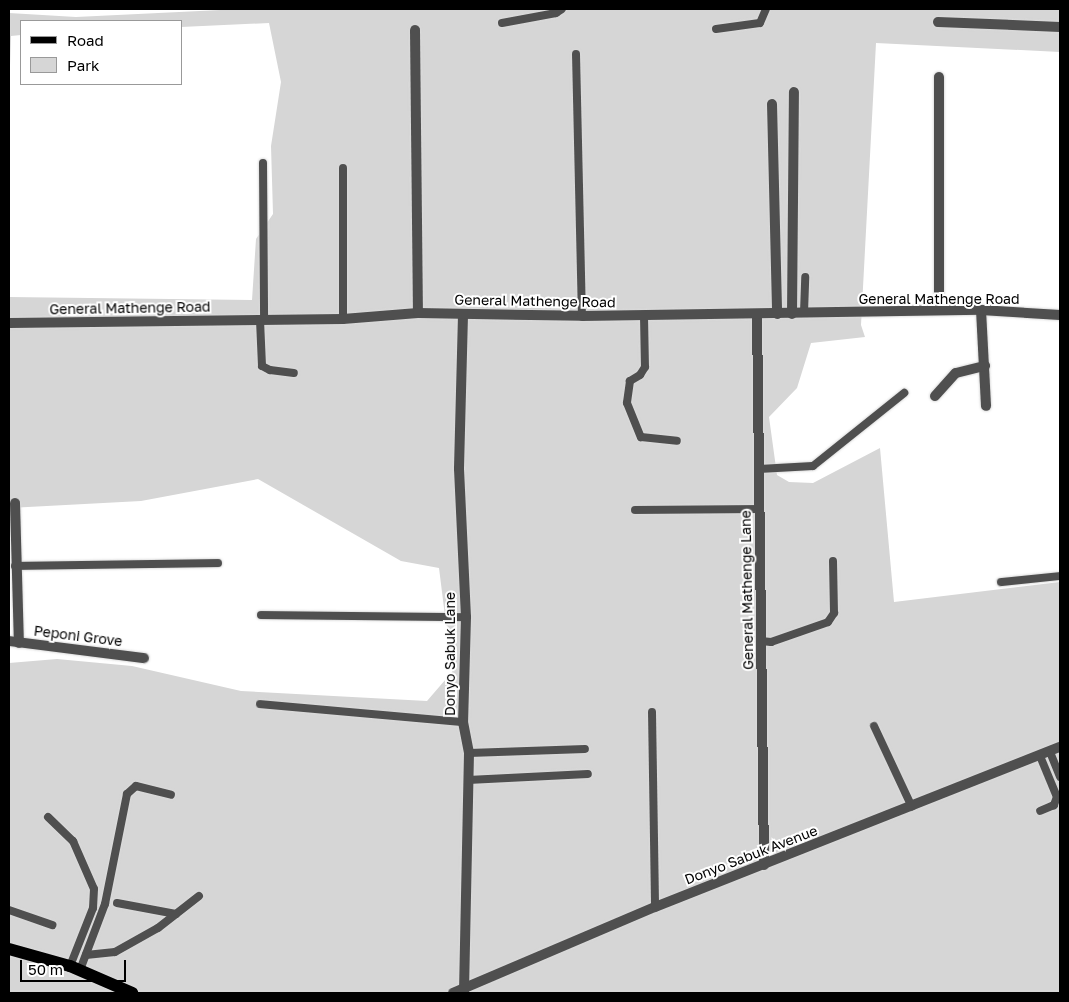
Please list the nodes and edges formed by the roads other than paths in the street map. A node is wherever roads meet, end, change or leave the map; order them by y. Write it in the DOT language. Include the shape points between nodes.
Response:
graph roads {
  1 [pos="562,9"];
  2 [pos="766,9"];
  3 [pos="938,22"];
  4 [pos="502,23"];
  5 [pos="1060,27"];
  6 [pos="716,29"];
  7 [pos="415,30"];
  8 [pos="576,54"];
  9 [pos="939,77"];
  10 [pos="794,92"];
  11 [pos="772,104"];
  12 [pos="263,163"];
  13 [pos="343,168"];
  14 [pos="805,277"];
  15 [pos="939,310"];
  16 [pos="981,310"];
  17 [pos="418,313"];
  18 [pos="804,313"];
  19 [pos="757,314"];
  20 [pos="777,314"];
  21 [pos="792,314"];
  22 [pos="463,315"];
  23 [pos="1060,315"];
  24 [pos="582,316"];
  25 [pos="644,316"];
  26 [pos="343,319"];
  27 [pos="262,320"];
  28 [pos="9,323"];
  29 [pos="985,366"];
  30 [pos="294,373"];
  31 [pos="904,393"];
  32 [pos="935,396"];
  33 [pos="986,406"];
  34 [pos="677,441"];
  35 [pos="759,469"];
  36 [pos="15,503"];
  37 [pos="635,510"];
  38 [pos="760,510"];
  39 [pos="833,560"];
  40 [pos="218,563"];
  41 [pos="15,566"];
  42 [pos="1060,576"];
  43 [pos="1001,582"];
  44 [pos="261,615"];
  45 [pos="466,617"];
  46 [pos="761,641"];
  47 [pos="14,642"];
  48 [pos="144,658"];
  49 [pos="260,704"];
  50 [pos="652,712"];
  51 [pos="463,722"];
  52 [pos="874,726"];
  53 [pos="1060,747"];
  54 [pos="585,749"];
  55 [pos="469,753"];
  56 [pos="1045,754"];
  57 [pos="588,774"];
  58 [pos="1060,777"];
  59 [pos="468,780"];
  60 [pos="170,795"];
  61 [pos="912,807"];
  62 [pos="1040,811"];
  63 [pos="48,817"];
  64 [pos="764,865"];
  65 [pos="199,896"];
  66 [pos="117,903"];
  67 [pos="655,907"];
  68 [pos="9,910"];
  69 [pos="176,914"];
  70 [pos="52,925"];
  71 [pos="9,949"];
  72 [pos="86,955"];
  73 [pos="75,968"];
  74 [pos="464,991"];
  75 [pos="132,993"];
  76 [pos="453,993"];
  1 -- 4 [label="lane" via="556,13"];
  2 -- 6 [label="lane" via="760,23"];
  3 -- 5 [label="street"];
  7 -- 17 [label="street"];
  8 -- 24 [label="lane"];
  9 -- 15 [label="street"];
  10 -- 21 [label="street"];
  11 -- 20 [label="street"];
  12 -- 27 [label="lane"];
  13 -- 26 [label="lane"];
  14 -- 18 [label="lane"];
  15 -- 16 [label="street, General Mathenge Road"];
  15 -- 18 [label="street, General Mathenge Road"];
  16 -- 23 [label="street, General Mathenge Road"];
  16 -- 29 [label="street"];
  17 -- 22 [label="street, General Mathenge Road"];
  17 -- 26 [label="street, General Mathenge Road"];
  18 -- 21 [label="street, General Mathenge Road"];
  19 -- 20 [label="street, General Mathenge Road"];
  19 -- 25 [label="street, General Mathenge Road"];
  19 -- 35 [label="street, General Mathenge Lane"];
  20 -- 21 [label="street, General Mathenge Road"];
  22 -- 24 [label="street, General Mathenge Road"];
  22 -- 45 [label="street, Donyo Sabuk Lane" via="459,469"];
  24 -- 25 [label="street, General Mathenge Road"];
  25 -- 34 [label="lane" via="645,368 630,381 627,403 641,437"];
  26 -- 27 [label="street, General Mathenge Road"];
  27 -- 28 [label="street, General Mathenge Road"];
  27 -- 30 [label="lane" via="262,366"];
  29 -- 32 [label="street" via="956,373"];
  29 -- 33 [label="street"];
  31 -- 35 [label="lane" via="813,466"];
  35 -- 38 [label="street, General Mathenge Lane"];
  36 -- 41 [label="street"];
  37 -- 38 [label="lane"];
  38 -- 46 [label="street, General Mathenge Lane"];
  39 -- 46 [label="lane" via="834,613 828,622 771,642"];
  40 -- 41 [label="lane"];
  41 -- 47 [label="street"];
  42 -- 43 [label="lane"];
  44 -- 45 [label="lane"];
  45 -- 51 [label="street, Donyo Sabuk Lane"];
  46 -- 64 [label="street, General Mathenge Lane"];
  47 -- 48 [label="street, Peponi Grove"];
  49 -- 51 [label="lane"];
  50 -- 67 [label="lane"];
  51 -- 55 [label="street, Donyo Sabuk Lane"];
  52 -- 61 [label="lane"];
  53 -- 56 [label="street, Donyo Sabuk Avenue"];
  54 -- 55 [label="lane"];
  55 -- 59 [label="street, Donyo Sabuk Lane"];
  56 -- 58 [label="lane"];
  56 -- 61 [label="street, Donyo Sabuk Avenue"];
  56 -- 62 [label="lane" via="1057,797 1054,805"];
  57 -- 59 [label="lane"];
  59 -- 74 [label="street, Donyo Sabuk Lane"];
  60 -- 72 [label="lane" via="136,786 127,794 105,904"];
  61 -- 64 [label="street, Donyo Sabuk Avenue"];
  63 -- 73 [label="lane" via="73,841 94,889 93,908"];
  64 -- 67 [label="street, Donyo Sabuk Avenue"];
  65 -- 69 [label="lane"];
  66 -- 69 [label="lane"];
  67 -- 74 [label="street, Donyo Sabuk Avenue"];
  68 -- 70 [label="lane"];
  69 -- 72 [label="lane" via="115,952"];
  71 -- 73 [label="main road"];
  72 -- 73 [label="lane"];
  73 -- 75 [label="main road"];
  74 -- 76 [label="street, Donyo Sabuk Avenue"];
}
